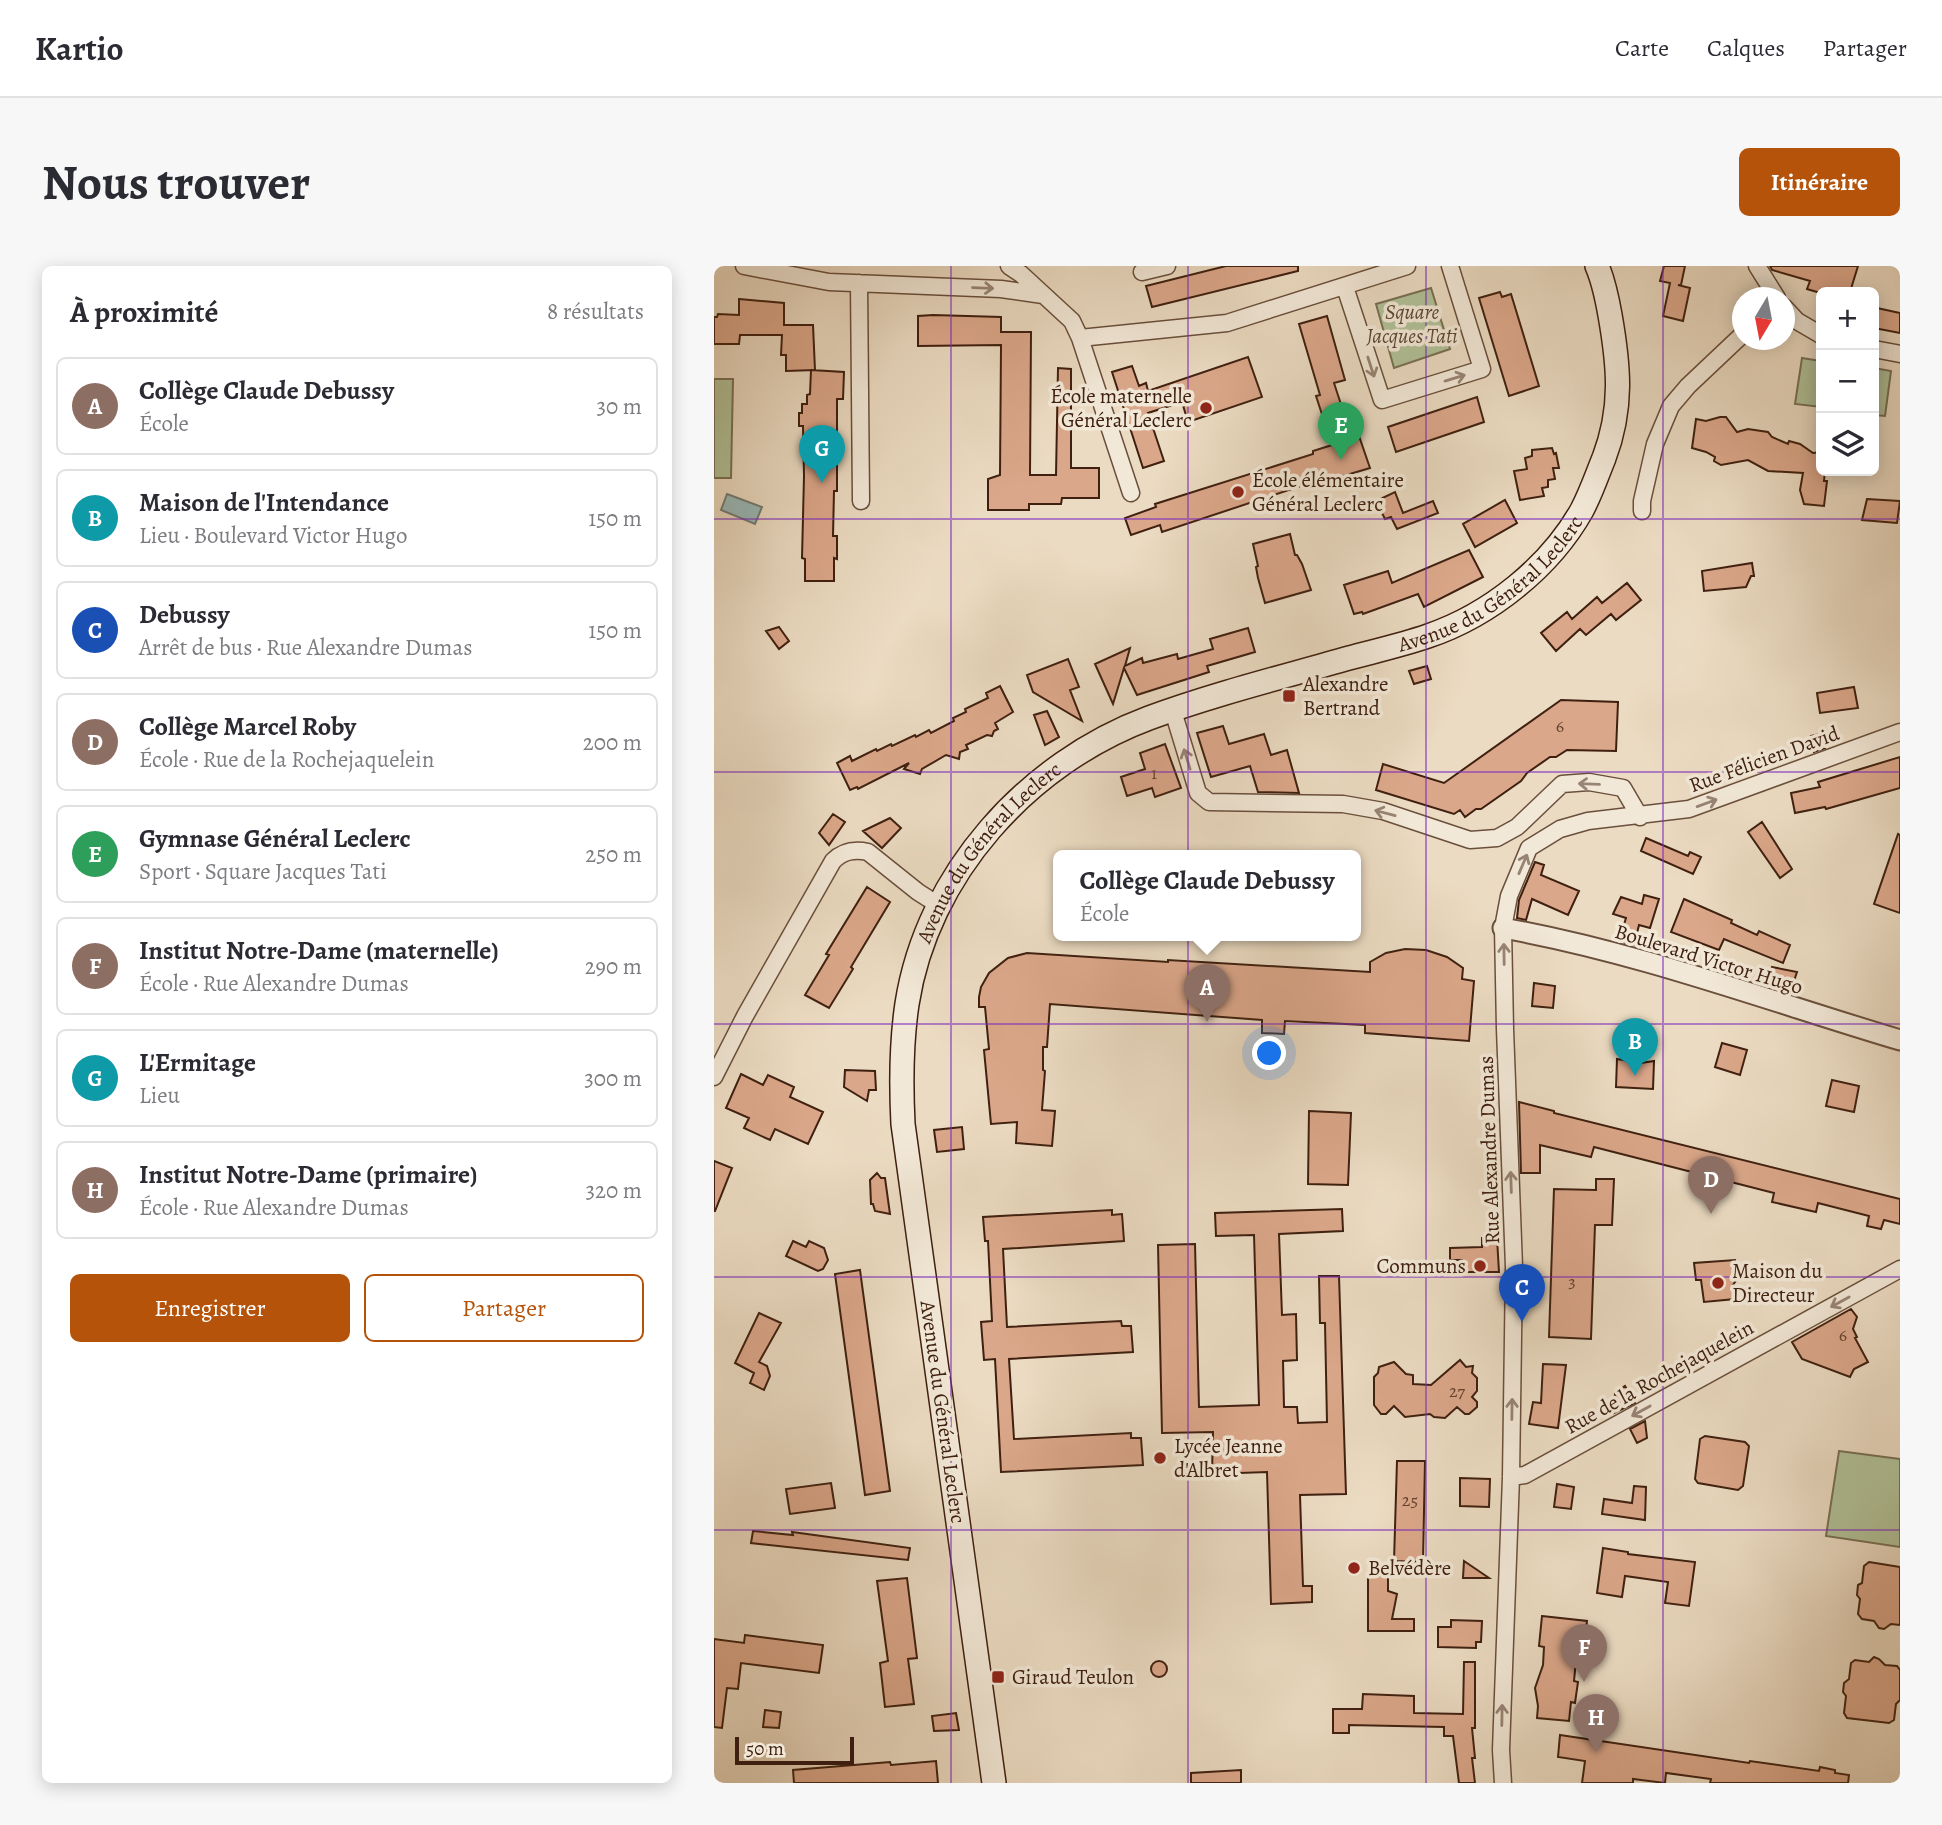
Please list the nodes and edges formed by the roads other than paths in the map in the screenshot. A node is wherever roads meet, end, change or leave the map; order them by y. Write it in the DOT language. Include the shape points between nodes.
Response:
graph roads {
  1 [pos="744,266"];
  2 [pos="1009,266"];
  3 [pos="1167,266"];
  4 [pos="1450,266"];
  5 [pos="1597,266"];
  6 [pos="1757,266"];
  7 [pos="1403,267"];
  8 [pos="1142,272"];
  9 [pos="1367,272"];
  10 [pos="859,283"];
  11 [pos="1345,287"];
  12 [pos="1770,287"];
  13 [pos="1043,295"];
  14 [pos="1795,319"];
  15 [pos="1816,332"];
  16 [pos="1080,338"];
  17 [pos="1732,344"];
  18 [pos="1879,350"];
  19 [pos="1900,354"];
  20 [pos="1130,493"];
  21 [pos="861,501"];
  22 [pos="1642,511"];
  23 [pos="1173,711"];
  24 [pos="1900,732"];
  25 [pos="1640,817"];
  26 [pos="940,906"];
  27 [pos="1503,929"];
  28 [pos="1900,1040"];
  29 [pos="714,1077"];
  30 [pos="1900,1269"];
  31 [pos="1511,1477"];
  32 [pos="994,1783"];
  33 [pos="1503,1783"];
  1 -- 10 [label="street"];
  2 -- 13 [label="street"];
  3 -- 8 [label="street"];
  11 -- 4 [label="street, one-way" via="1382,400 1482,369"];
  5 -- 23 [label="main road, Avenue du Général Leclerc" via="1618,358 1612,437 1586,503 1549,554 1491,604 1443,630"];
  6 -- 12 [label="street"];
  7 -- 9 [label="street"];
  9 -- 11 [label="street"];
  10 -- 13 [label="street, one-way"];
  10 -- 21 [label="street"];
  11 -- 16 [label="street" via="1227,323"];
  13 -- 16 [label="street" via="1072,321"];
  14 -- 15 [label="street"];
  16 -- 20 [label="street"];
  17 -- 22 [label="street" via="1671,406 1655,444"];
  18 -- 19 [label="street"];
  25 -- 23 [label="street, one-way" via="1623,788 1589,782 1562,784 1517,827 1497,838 1470,840 1383,811 1343,804 1209,802 1198,793"];
  23 -- 26 [label="main road, Avenue du Général Leclerc" via="1123,729 1068,758 996,820 948,887"];
  25 -- 24 [label="street, Rue Félicien David, one-way" via="1689,810"];
  27 -- 25 [label="street, Rue Alexandre Dumas, one-way" via="1509,896 1529,848 1560,829 1588,821"];
  26 -- 29 [label="street" via="867,852 838,855"];
  26 -- 32 [label="main road, Avenue du Général Leclerc" via="922,946 907,1004 901,1075 903,1124"];
  27 -- 28 [label="street, Boulevard Victor Hugo" via="1640,961"];
  31 -- 27 [label="street, Rue Alexandre Dumas, one-way" via="1514,1267"];
  30 -- 31 [label="street, Rue de la Rochejaquelein, one-way" via="1525,1475"];
  33 -- 31 [label="street, Rue Alexandre Dumas, one-way"];
}
